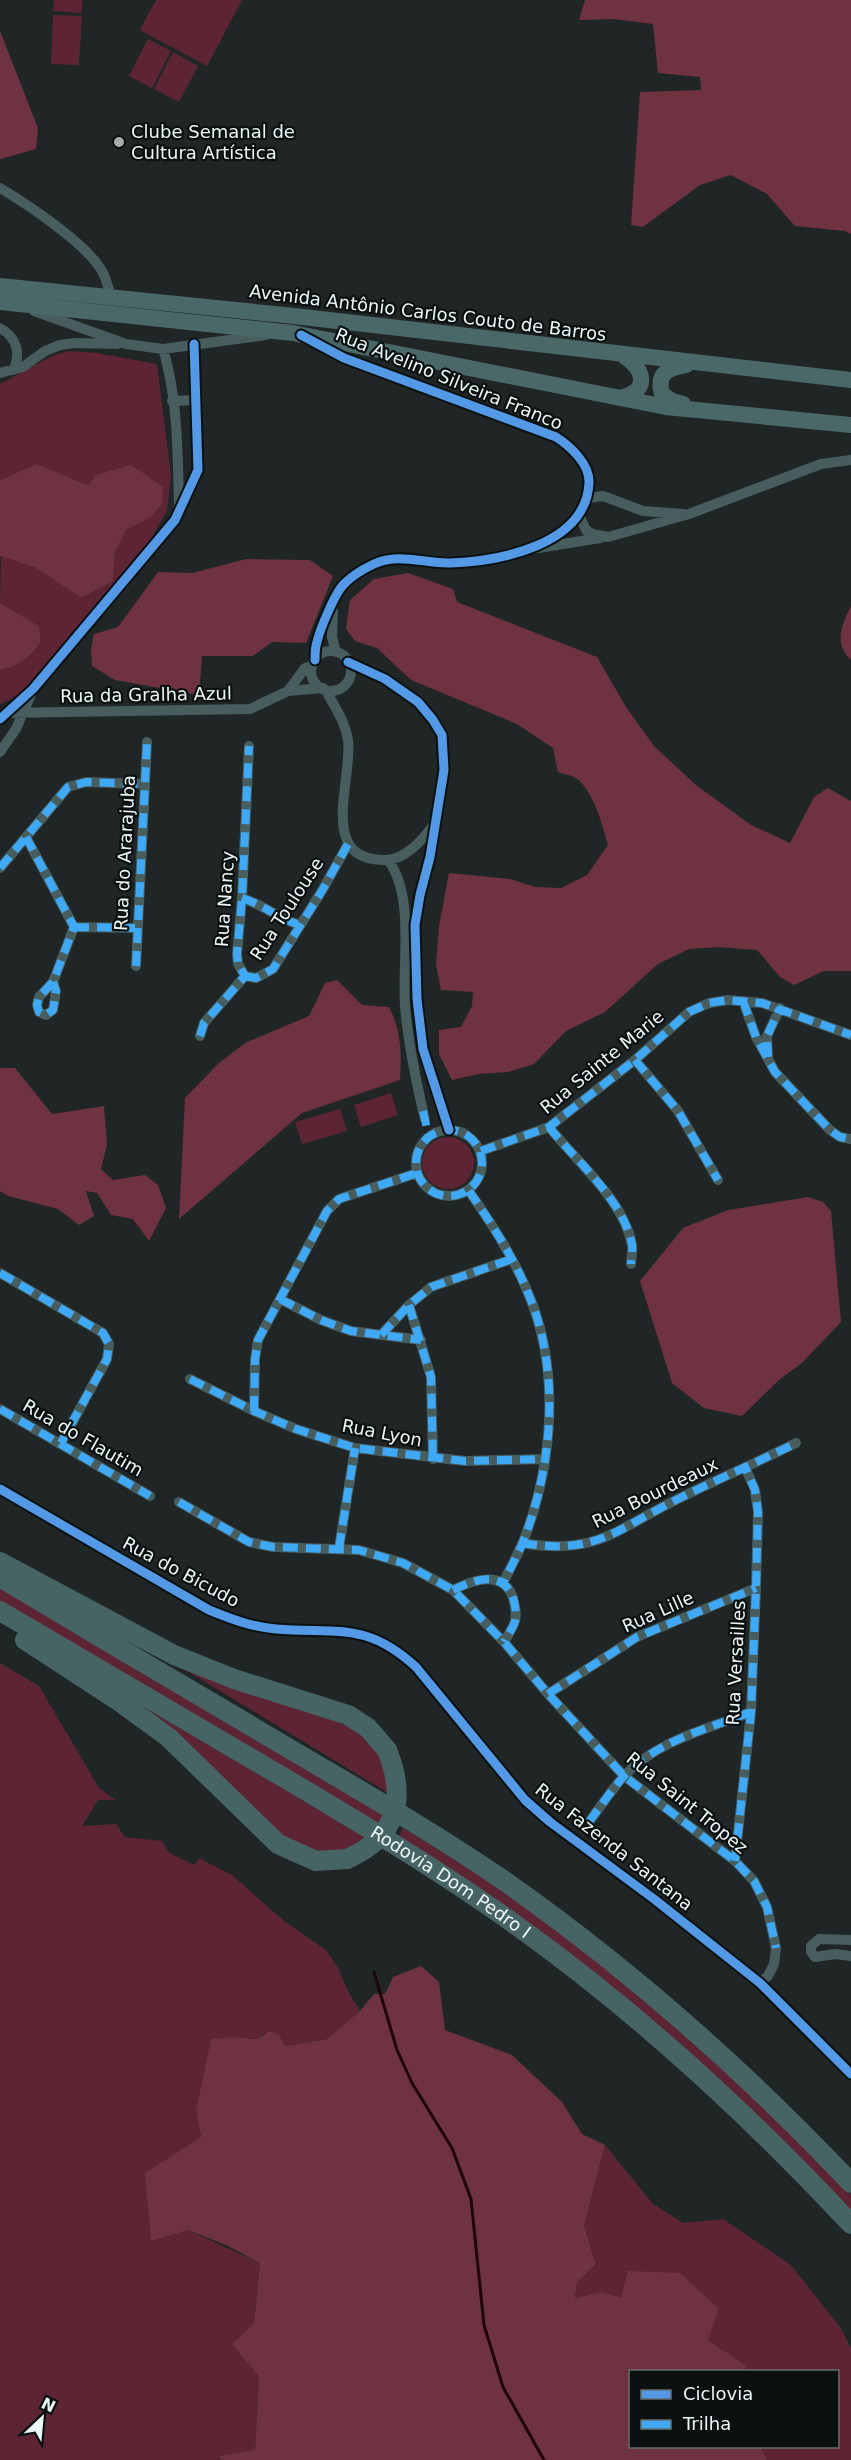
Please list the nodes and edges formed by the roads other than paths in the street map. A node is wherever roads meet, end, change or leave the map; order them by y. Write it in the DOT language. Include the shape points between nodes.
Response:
graph roads {
  1 [pos="0,188"];
  2 [pos="0,286"];
  3 [pos="111,297"];
  4 [pos="4,302"];
  5 [pos="0,328"];
  6 [pos="294,334"];
  7 [pos="126,344"];
  8 [pos="194,345"];
  9 [pos="163,349"];
  10 [pos="623,356"];
  11 [pos="702,364"];
  12 [pos="13,370"];
  13 [pos="0,373"];
  14 [pos="851,380"];
  15 [pos="620,398"];
  16 [pos="195,400"];
  17 [pos="172,401"];
  18 [pos="701,410"];
  19 [pos="851,425"];
  20 [pos="851,460"];
  21 [pos="587,498"];
  22 [pos="179,510"];
  23 [pos="689,514"];
  24 [pos="579,515"];
  25 [pos="608,537"];
  26 [pos="529,550"];
  27 [pos="333,605"];
  28 [pos="336,652"];
  29 [pos="348,662"];
  30 [pos="313,663"];
  31 [pos="33,689"];
  32 [pos="324,689"];
  33 [pos="288,691"];
  34 [pos="22,714"];
  35 [pos="2,715"];
  36 [pos="147,742"];
  37 [pos="249,746"];
  38 [pos="0,752"];
  39 [pos="145,784"];
  40 [pos="436,821"];
  41 [pos="26,837"];
  42 [pos="348,844"];
  43 [pos="388,861"];
  44 [pos="0,868"];
  45 [pos="242,898"];
  46 [pos="300,925"];
  47 [pos="74,927"];
  48 [pos="138,928"];
  49 [pos="136,966"];
  50 [pos="245,976"];
  51 [pos="53,982"];
  52 [pos="743,1001"];
  53 [pos="780,1008"];
  54 [pos="851,1035"];
  55 [pos="200,1036"];
  56 [pos="635,1060"];
  57 [pos="768,1060"];
  58 [pos="440,1106"];
  59 [pos="423,1111"];
  60 [pos="445,1119"];
  61 [pos="426,1124"];
  62 [pos="549,1127"];
  63 [pos="449,1130"];
  64 [pos="429,1137"];
  65 [pos="851,1139"];
  66 [pos="481,1152"];
  67 [pos="417,1173"];
  68 [pos="718,1180"];
  69 [pos="469,1191"];
  70 [pos="513,1259"];
  71 [pos="631,1264"];
  72 [pos="0,1274"];
  73 [pos="280,1299"];
  74 [pos="409,1305"];
  75 [pos="381,1335"];
  76 [pos="421,1340"];
  77 [pos="190,1378"];
  78 [pos="0,1409"];
  79 [pos="254,1411"];
  80 [pos="61,1443"];
  81 [pos="796,1443"];
  82 [pos="355,1448"];
  83 [pos="433,1459"];
  84 [pos="545,1459"];
  85 [pos="745,1467"];
  86 [pos="0,1489"];
  87 [pos="150,1496"];
  88 [pos="179,1502"];
  89 [pos="522,1543"];
  90 [pos="339,1548"];
  91 [pos="0,1562"];
  92 [pos="0,1577"];
  93 [pos="503,1583"];
  94 [pos="756,1588"];
  95 [pos="453,1590"];
  96 [pos="0,1611"];
  97 [pos="0,1624"];
  98 [pos="504,1642"];
  99 [pos="396,1649"];
  100 [pos="548,1694"];
  101 [pos="752,1712"];
  102 [pos="624,1776"];
  103 [pos="589,1822"];
  104 [pos="735,1861"];
  105 [pos="851,1940"];
  106 [pos="851,1956"];
  107 [pos="760,1983"];
  108 [pos="851,2074"];
  109 [pos="851,2183"];
  110 [pos="851,2224"];
  1 -- 3 [label="street" via="77,243 104,273"];
  2 -- 3 [label="main road, Avenida Antônio Carlos Couto de Barros"];
  3 -- 10 [label="main road, Avenida Antônio Carlos Couto de Barros"];
  4 -- 6 [label="main road, Avenida Antônio Carlos Couto de Barros"];
  4 -- 7 [label="street"];
  5 -- 12 [label="street" via="16,344 18,355"];
  6 -- 8 [label="street"];
  6 -- 15 [label="main road, Avenida Antônio Carlos Couto de Barros"];
  6 -- 21 [label="street, Rua Avelino Silveira Franco" via="344,358 556,437 571,447 586,470"];
  7 -- 9 [label="street"];
  7 -- 12 [label="street" via="60,345 45,351 29,365"];
  8 -- 9 [label="street"];
  8 -- 16 [label="street"];
  9 -- 17 [label="street"];
  10 -- 11 [label="main road, Avenida Antônio Carlos Couto de Barros"];
  10 -- 15 [label="main road" via="637,366 642,378 634,393"];
  11 -- 14 [label="main road, Avenida Antônio Carlos Couto de Barros"];
  11 -- 18 [label="main road" via="667,370 660,382 666,398"];
  12 -- 13 [label="street"];
  15 -- 18 [label="main road, Avenida Antônio Carlos Couto de Barros"];
  16 -- 17 [label="street"];
  16 -- 22 [label="street" via="198,470"];
  17 -- 22 [label="street"];
  18 -- 19 [label="main road, Avenida Antônio Carlos Couto de Barros"];
  20 -- 23 [label="street" via="791,474"];
  21 -- 23 [label="street" via="603,496 643,512"];
  21 -- 24 [label="street, Rua Avelino Silveira Franco"];
  22 -- 31 [label="street" via="168,531"];
  23 -- 25 [label="street"];
  24 -- 25 [label="street" via="585,530"];
  24 -- 26 [label="street, Rua Avelino Silveira Franco" via="556,536"];
  25 -- 26 [label="street"];
  26 -- 27 [label="street, Rua Avelino Silveira Franco" via="449,563 401,558 377,562 342,586"];
  27 -- 28 [label="street" via="332,637"];
  27 -- 30 [label="street, Rua Avelino Silveira Franco" via="317,641"];
  28 -- 29 [label="street"];
  28 -- 30 [label="street" via="324,652"];
  29 -- 32 [label="street" via="348,681 342,687"];
  29 -- 40 [label="street" via="418,702 442,735 444,770"];
  30 -- 32 [label="street" via="313,680"];
  30 -- 33 [label="street, Rua da Gralha Azul"];
  31 -- 34 [label="street"];
  31 -- 35 [label="street"];
  32 -- 33 [label="street, Rua da Gralha Azul"];
  32 -- 42 [label="street" via="342,718 348,741 342,823"];
  33 -- 34 [label="street, Rua da Gralha Azul" via="250,709"];
  34 -- 35 [label="street, Rua da Gralha Azul"];
  34 -- 38 [label="street"];
  36 -- 39 [label="street, Rua do Ararajuba"];
  37 -- 45 [label="street, Rua Nancy"];
  39 -- 41 [label="street" via="86,782 68,787"];
  39 -- 48 [label="street, Rua do Ararajuba"];
  40 -- 43 [label="street" via="412,849"];
  40 -- 58 [label="street" via="415,925 423,1049"];
  41 -- 44 [label="street"];
  41 -- 47 [label="street"];
  42 -- 43 [label="street" via="357,856"];
  42 -- 46 [label="street, Rua Toulouse"];
  43 -- 59 [label="street" via="403,899 405,1005 411,1061"];
  45 -- 46 [label="street"];
  45 -- 50 [label="street, Rua Nancy" via="237,954"];
  46 -- 50 [label="street, Rua Toulouse" via="273,969 256,978"];
  47 -- 48 [label="street"];
  47 -- 51 [label="street"];
  48 -- 49 [label="street, Rua do Ararajuba"];
  50 -- 55 [label="street" via="204,1023"];
  52 -- 53 [label="street, Rua Sainte Marie"];
  52 -- 56 [label="street, Rua Sainte Marie" via="709,1003 689,1012"];
  52 -- 57 [label="street"];
  53 -- 54 [label="street, Rua Sainte Marie"];
  53 -- 57 [label="street" via="768,1036"];
  56 -- 62 [label="street, Rua Sainte Marie"];
  56 -- 68 [label="street" via="678,1111"];
  57 -- 65 [label="street" via="830,1130"];
  60 -- 63 [label="street"];
  61 -- 64 [label="street"];
  62 -- 66 [label="street, Rua Sainte Marie"];
  62 -- 71 [label="street" via="610,1198 632,1246"];
  63 -- 64 [label="street"];
  63 -- 66 [label="street" via="468,1136"];
  64 -- 67 [label="street" via="416,1157"];
  66 -- 69 [label="street" via="482,1173"];
  67 -- 69 [label="street" via="425,1187 439,1195 454,1197"];
  67 -- 73 [label="street" via="339,1199 327,1210"];
  69 -- 70 [label="street"];
  70 -- 74 [label="street" via="431,1287"];
  70 -- 84 [label="street" via="541,1330 547,1363"];
  72 -- 80 [label="street" via="103,1333 109,1344 108,1359"];
  73 -- 75 [label="street" via="351,1331"];
  73 -- 79 [label="street" via="258,1340"];
  74 -- 75 [label="street"];
  74 -- 76 [label="street"];
  75 -- 76 [label="street"];
  76 -- 83 [label="street" via="431,1377"];
  77 -- 79 [label="street, Rua Lyon"];
  78 -- 80 [label="street, Rua do Flautim"];
  79 -- 82 [label="street, Rua Lyon"];
  80 -- 87 [label="street, Rua do Flautim"];
  81 -- 85 [label="street, Rua Bourdeaux"];
  82 -- 83 [label="street, Rua Lyon"];
  82 -- 90 [label="street"];
  83 -- 84 [label="street, Rua Lyon"];
  84 -- 89 [label="street"];
  85 -- 89 [label="street, Rua Bourdeaux" via="611,1536 551,1548"];
  85 -- 94 [label="street, Rua Versailles" via="755,1490 758,1512"];
  86 -- 99 [label="street, Rua do Bicudo" via="209,1610 244,1624 276,1629 341,1630"];
  88 -- 90 [label="street, Rua Saint Tropez" via="249,1542 273,1547"];
  89 -- 93 [label="street"];
  90 -- 95 [label="street, Rua Saint Tropez" via="403,1563"];
  91 -- 97 [label="highway, bridge" via="191,1662 348,1715 368,1728 387,1750 397,1782 394,1815 378,1840 348,1859 316,1861 278,1844 168,1737"];
  92 -- 109 [label="highway, Rodovia Dom Pedro I" via="404,1817 507,1883 592,1946 718,2052"];
  93 -- 95 [label="street" via="487,1578"];
  93 -- 98 [label="street" via="516,1606 515,1622"];
  94 -- 100 [label="street, Rua Lille" via="637,1637"];
  94 -- 101 [label="street, Rua Versailles"];
  95 -- 98 [label="street, Rua Saint Tropez"];
  96 -- 110 [label="highway, Rodovia Dom Pedro I" via="402,1848 522,1929 693,2066"];
  98 -- 100 [label="street, Rua Saint Tropez"];
  99 -- 107 [label="street, Rua Fazenda Santana" via="416,1667 525,1800"];
  100 -- 102 [label="street, Rua Saint Tropez"];
  101 -- 102 [label="street" via="671,1742"];
  101 -- 104 [label="street, Rua Versailles"];
  102 -- 103 [label="street"];
  102 -- 104 [label="street, Rua Saint Tropez"];
  104 -- 107 [label="street, Rua Saint Tropez" via="754,1881 767,1906 777,1948 774,1964"];
  105 -- 106 [label="street" via="819,1939 811,1946 815,1957"];
  107 -- 108 [label="street, Rua Fazenda Santana"];
}
